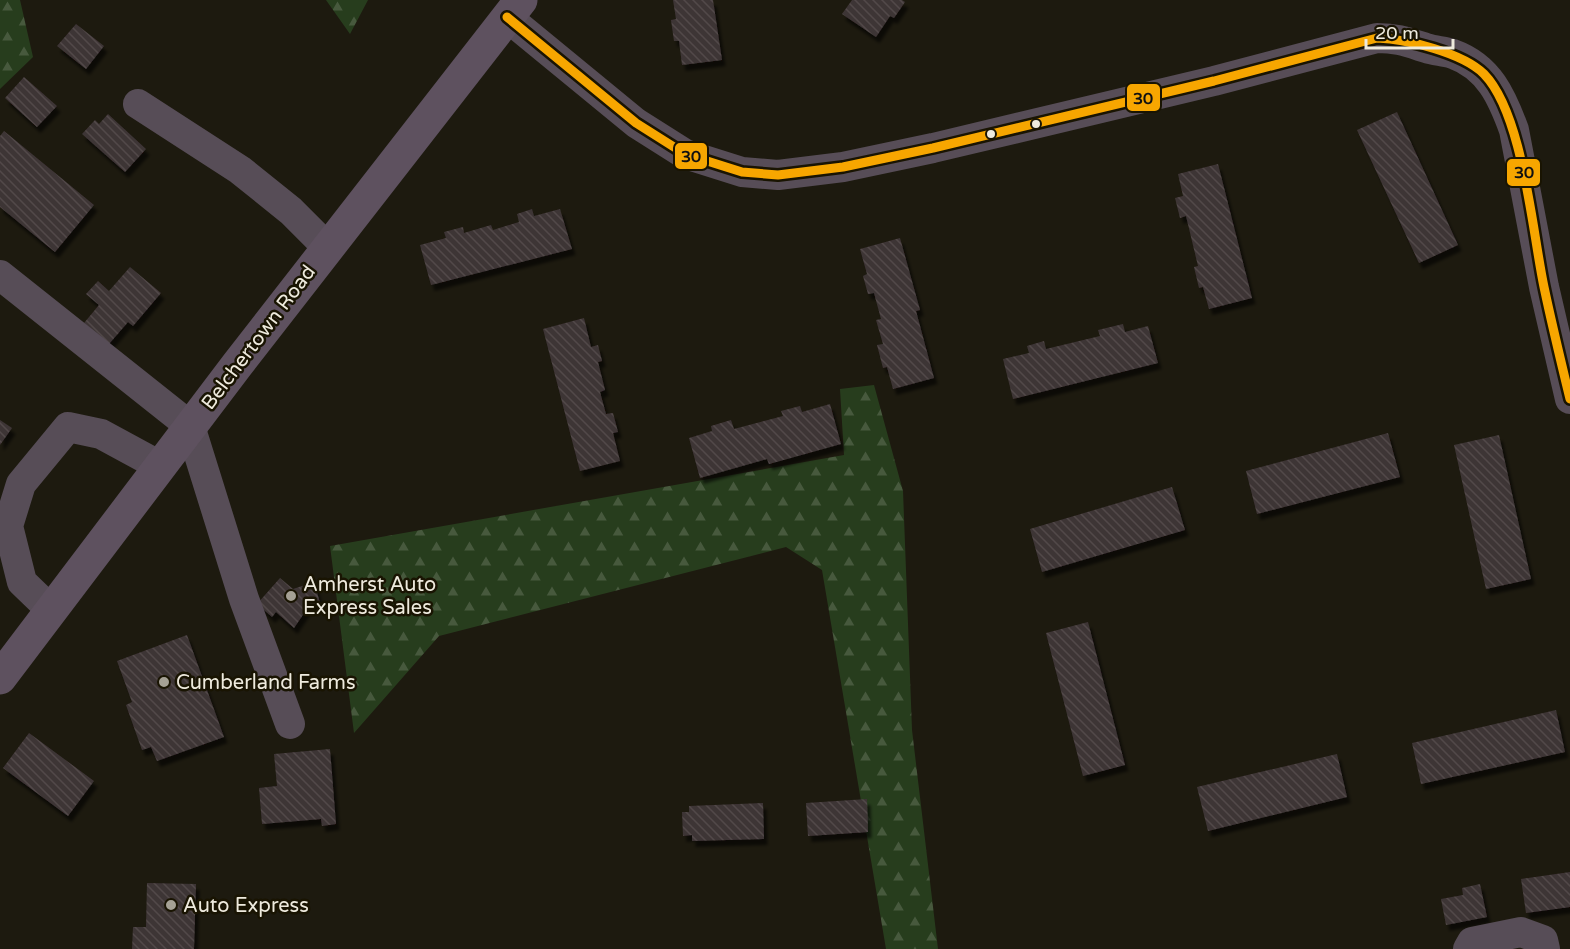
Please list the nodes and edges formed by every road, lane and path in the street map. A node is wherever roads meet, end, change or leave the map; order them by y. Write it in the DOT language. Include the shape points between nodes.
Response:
graph roads {
  1 [pos="514,9"];
  2 [pos="138,104"];
  3 [pos="327,247"];
  4 [pos="0,275"];
  5 [pos="1570,399"];
  6 [pos="190,426"];
  7 [pos="160,466"];
  8 [pos="51,610"];
  9 [pos="0,678"];
  10 [pos="290,724"];
  11 [pos="1468,949"];
  12 [pos="1545,949"];
  1 -- 3 [label="highway, Belchertown Road"];
  1 -- 5 [label="lane" via="636,123 685,154 742,172 778,175 843,167 933,148 1377,38 1401,39 1456,55 1482,71 1507,108"];
  2 -- 3 [label="lane" via="240,170 291,211"];
  3 -- 6 [label="highway, Belchertown Road"];
  4 -- 6 [label="lane"];
  6 -- 7 [label="highway, Belchertown Road"];
  6 -- 10 [label="lane" via="244,599"];
  7 -- 8 [label="highway, Belchertown Road"];
  7 -- 8 [label="lane" via="101,434 68,427 21,484 8,526 22,582"];
  8 -- 9 [label="highway, Belchertown Road"];
  11 -- 12 [label="lane" via="1472,942 1521,932 1543,940"];
}
